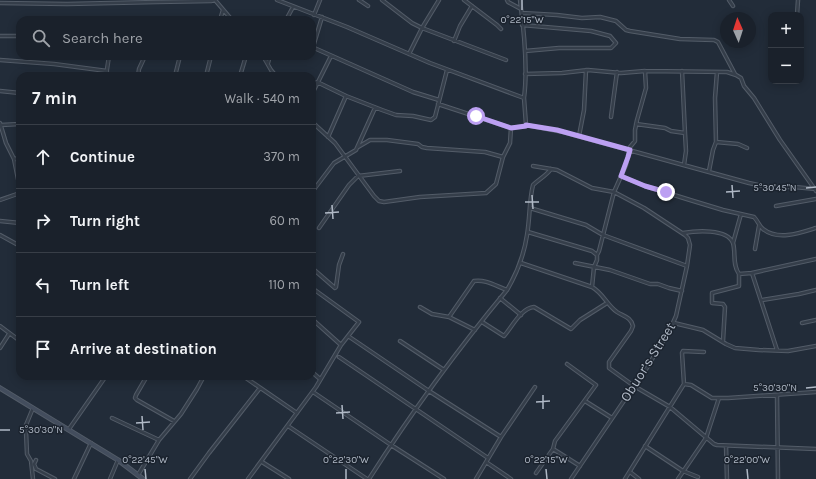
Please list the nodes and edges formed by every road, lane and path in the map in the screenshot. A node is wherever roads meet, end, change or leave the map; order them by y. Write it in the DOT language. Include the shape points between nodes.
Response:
graph roads {
  1 [pos="215,0"];
  2 [pos="277,0"];
  3 [pos="320,0"];
  4 [pos="359,0"];
  5 [pos="382,0"];
  6 [pos="432,0"];
  7 [pos="439,0"];
  8 [pos="464,0"];
  9 [pos="507,0"];
  10 [pos="520,0"];
  11 [pos="729,0"];
  12 [pos="798,0"];
  13 [pos="0,3"];
  14 [pos="436,3"];
  15 [pos="368,6"];
  16 [pos="472,6"];
  17 [pos="733,6"];
  18 [pos="292,7"];
  19 [pos="521,9"];
  20 [pos="223,10"];
  21 [pos="797,12"];
  22 [pos="522,13"];
  23 [pos="314,14"];
  24 [pos="221,16"];
  25 [pos="228,16"];
  26 [pos="288,16"];
  27 [pos="322,17"];
  28 [pos="522,25"];
  29 [pos="422,28"];
  30 [pos="501,29"];
  31 [pos="316,35"];
  32 [pos="0,36"];
  33 [pos="16,36"];
  34 [pos="454,41"];
  35 [pos="316,49"];
  36 [pos="525,51"];
  37 [pos="409,54"];
  38 [pos="331,56"];
  39 [pos="0,60"];
  40 [pos="109,60"];
  41 [pos="144,60"];
  42 [pos="179,60"];
  43 [pos="210,60"];
  44 [pos="245,60"];
  45 [pos="266,60"];
  46 [pos="269,60"];
  47 [pos="506,60"];
  48 [pos="268,63"];
  49 [pos="447,70"];
  50 [pos="586,70"];
  51 [pos="107,71"];
  52 [pos="645,71"];
  53 [pos="682,71"];
  54 [pos="139,72"];
  55 [pos="176,72"];
  56 [pos="207,72"];
  57 [pos="241,72"];
  58 [pos="273,72"];
  59 [pos="618,72"];
  60 [pos="717,72"];
  61 [pos="525,74"];
  62 [pos="736,75"];
  63 [pos="317,82"];
  64 [pos="0,91"];
  65 [pos="16,93"];
  66 [pos="346,96"];
  67 [pos="524,98"];
  68 [pos="439,100"];
  69 [pos="438,104"];
  70 [pos="375,108"];
  71 [pos="611,117"];
  72 [pos="0,124"];
  73 [pos="16,124"];
  74 [pos="636,124"];
  75 [pos="526,125"];
  76 [pos="316,126"];
  77 [pos="511,128"];
  78 [pos="685,133"];
  79 [pos="579,136"];
  80 [pos="328,137"];
  81 [pos="716,142"];
  82 [pos="358,147"];
  83 [pos="747,148"];
  84 [pos="630,150"];
  85 [pos="345,157"];
  86 [pos="503,157"];
  87 [pos="14,159"];
  88 [pos="684,165"];
  89 [pos="533,166"];
  90 [pos="16,169"];
  91 [pos="551,169"];
  92 [pos="400,171"];
  93 [pos="709,171"];
  94 [pos="358,176"];
  95 [pos="621,176"];
  96 [pos="316,187"];
  97 [pos="815,190"];
  98 [pos="614,192"];
  99 [pos="16,194"];
  100 [pos="0,200"];
  101 [pos="816,200"];
  102 [pos="776,206"];
  103 [pos="530,208"];
  104 [pos="741,214"];
  105 [pos="0,222"];
  106 [pos="16,223"];
  107 [pos="759,226"];
  108 [pos="319,228"];
  109 [pos="816,228"];
  110 [pos="528,232"];
  111 [pos="683,233"];
  112 [pos="0,235"];
  113 [pos="603,235"];
  114 [pos="16,244"];
  115 [pos="733,244"];
  116 [pos="755,249"];
  117 [pos="343,254"];
  118 [pos="597,255"];
  119 [pos="816,259"];
  120 [pos="521,263"];
  121 [pos="574,263"];
  122 [pos="687,266"];
  123 [pos="594,268"];
  124 [pos="316,271"];
  125 [pos="752,273"];
  126 [pos="739,274"];
  127 [pos="592,287"];
  128 [pos="506,290"];
  129 [pos="816,290"];
  130 [pos="316,291"];
  131 [pos="682,291"];
  132 [pos="500,298"];
  133 [pos="762,300"];
  134 [pos="608,303"];
  135 [pos="420,307"];
  136 [pos="521,315"];
  137 [pos="449,317"];
  138 [pos="816,320"];
  139 [pos="316,322"];
  140 [pos="482,322"];
  141 [pos="674,323"];
  142 [pos="802,323"];
  143 [pos="0,326"];
  144 [pos="475,330"];
  145 [pos="9,334"];
  146 [pos="348,336"];
  147 [pos="16,338"];
  148 [pos="400,341"];
  149 [pos="723,342"];
  150 [pos="341,346"];
  151 [pos="816,346"];
  152 [pos="0,348"];
  153 [pos="778,350"];
  154 [pos="704,352"];
  155 [pos="339,357"];
  156 [pos="567,364"];
  157 [pos="444,370"];
  158 [pos="316,376"];
  159 [pos="320,379"];
  160 [pos="103,380"];
  161 [pos="145,380"];
  162 [pos="202,380"];
  163 [pos="249,380"];
  164 [pos="684,384"];
  165 [pos="634,386"];
  166 [pos="535,387"];
  167 [pos="0,388"];
  168 [pos="260,388"];
  169 [pos="429,391"];
  170 [pos="313,392"];
  171 [pos="816,392"];
  172 [pos="777,395"];
  173 [pos="719,398"];
  174 [pos="585,401"];
  175 [pos="670,407"];
  176 [pos="33,408"];
  177 [pos="416,410"];
  178 [pos="298,413"];
  179 [pos="112,418"];
  180 [pos="612,418"];
  181 [pos="174,421"];
  182 [pos="288,426"];
  183 [pos="69,429"];
  184 [pos="501,437"];
  185 [pos="706,438"];
  186 [pos="159,440"];
  187 [pos="91,443"];
  188 [pos="391,445"];
  189 [pos="645,446"];
  190 [pos="726,446"];
  191 [pos="777,448"];
  192 [pos="553,449"];
  193 [pos="816,449"];
  194 [pos="488,458"];
  195 [pos="36,460"];
  196 [pos="118,460"];
  197 [pos="262,462"];
  198 [pos="486,462"];
  199 [pos="580,466"];
  200 [pos="683,471"];
  201 [pos="630,472"];
  202 [pos="536,473"];
  203 [pos="138,475"];
  204 [pos="698,477"];
  205 [pos="192,478"];
  206 [pos="33,479"];
  207 [pos="56,479"];
  208 [pos="74,479"];
  209 [pos="110,479"];
  210 [pos="143,479"];
  211 [pos="248,479"];
  212 [pos="289,479"];
  213 [pos="368,479"];
  214 [pos="444,479"];
  215 [pos="476,479"];
  216 [pos="511,479"];
  217 [pos="571,479"];
  218 [pos="625,479"];
  219 [pos="639,479"];
  220 [pos="678,479"];
  221 [pos="727,479"];
  222 [pos="778,479"];
  1 -- 13 [label="street"];
  1 -- 20 [label="street"];
  2 -- 18 [label="street"];
  3 -- 23 [label="street"];
  4 -- 15 [label="street"];
  5 -- 29 [label="street"];
  6 -- 14 [label="street"];
  7 -- 14 [label="street"];
  8 -- 16 [label="street"];
  9 -- 19 [label="street"];
  10 -- 19 [label="street"];
  11 -- 17 [label="street"];
  12 -- 21 [label="street"];
  14 -- 29 [label="street"];
  16 -- 30 [label="street"];
  16 -- 34 [label="street"];
  18 -- 23 [label="street"];
  18 -- 26 [label="street"];
  19 -- 22 [label="street"];
  20 -- 24 [label="street"];
  20 -- 25 [label="street"];
  22 -- 28 [label="street"];
  22 -- 62 [label="street" via="600,17 616,21 630,31 680,39 714,40 718,42"];
  23 -- 27 [label="street"];
  27 -- 31 [label="street"];
  27 -- 37 [label="street"];
  28 -- 36 [label="street"];
  28 -- 36 [label="street" via="591,31 610,36 616,43 611,48"];
  29 -- 34 [label="street"];
  29 -- 37 [label="street"];
  32 -- 33 [label="street"];
  34 -- 47 [label="street"];
  35 -- 38 [label="street"];
  36 -- 61 [label="street"];
  37 -- 49 [label="street"];
  38 -- 63 [label="street"];
  38 -- 68 [label="street" via="413,92"];
  39 -- 51 [label="street"];
  40 -- 51 [label="street"];
  41 -- 54 [label="street"];
  42 -- 55 [label="street"];
  43 -- 56 [label="street"];
  44 -- 57 [label="street"];
  45 -- 48 [label="street"];
  46 -- 48 [label="street"];
  48 -- 58 [label="street"];
  49 -- 67 [label="street"];
  49 -- 68 [label="street"];
  50 -- 59 [label="street"];
  50 -- 61 [label="street"];
  50 -- 79 [label="street" via="584,110"];
  52 -- 53 [label="street"];
  52 -- 59 [label="street"];
  52 -- 74 [label="street" via="646,88"];
  53 -- 60 [label="street"];
  53 -- 78 [label="street"];
  59 -- 71 [label="street"];
  60 -- 62 [label="street"];
  60 -- 81 [label="street"];
  61 -- 67 [label="street"];
  62 -- 97 [label="street" via="741,78"];
  63 -- 66 [label="street"];
  64 -- 65 [label="street"];
  66 -- 70 [label="street"];
  66 -- 80 [label="street"];
  67 -- 75 [label="street"];
  68 -- 69 [label="street"];
  69 -- 70 [label="street" via="431,120 396,115"];
  69 -- 77 [label="street"];
  70 -- 82 [label="street"];
  72 -- 73 [label="street"];
  72 -- 87 [label="street"];
  74 -- 78 [label="street"];
  74 -- 84 [label="street" via="635,141"];
  75 -- 77 [label="street"];
  75 -- 79 [label="street"];
  76 -- 80 [label="street"];
  77 -- 86 [label="street" via="510,144"];
  78 -- 88 [label="street"];
  79 -- 84 [label="street"];
  80 -- 85 [label="street"];
  81 -- 83 [label="street" via="738,144"];
  81 -- 93 [label="street"];
  82 -- 85 [label="street"];
  82 -- 86 [label="street" via="370,140 387,140 418,144 427,148 485,152"];
  84 -- 88 [label="street"];
  84 -- 95 [label="street"];
  85 -- 94 [label="street"];
  85 -- 96 [label="street" via="332,166"];
  86 -- 94 [label="street" via="496,184 486,193 384,202 379,201"];
  87 -- 90 [label="street"];
  88 -- 93 [label="street"];
  89 -- 91 [label="street"];
  91 -- 98 [label="street" via="592,188"];
  91 -- 103 [label="street" via="533,185"];
  92 -- 94 [label="street"];
  93 -- 97 [label="street" via="766,187"];
  94 -- 108 [label="street"];
  95 -- 98 [label="street"];
  95 -- 104 [label="street" via="645,186"];
  98 -- 111 [label="street"];
  98 -- 113 [label="street"];
  99 -- 100 [label="street"];
  101 -- 102 [label="street"];
  103 -- 110 [label="street"];
  103 -- 113 [label="street" via="586,226"];
  104 -- 107 [label="street" via="754,217"];
  104 -- 115 [label="street"];
  105 -- 106 [label="street"];
  107 -- 109 [label="street" via="781,236"];
  107 -- 116 [label="street"];
  110 -- 118 [label="street"];
  110 -- 120 [label="street"];
  111 -- 115 [label="street" via="715,232 727,237"];
  111 -- 122 [label="street, Obuor’s Street" via="689,241"];
  112 -- 114 [label="street"];
  113 -- 118 [label="street"];
  113 -- 122 [label="street"];
  115 -- 126 [label="street" via="735,265"];
  117 -- 124 [label="street" via="335,288"];
  118 -- 123 [label="street"];
  119 -- 125 [label="street"];
  120 -- 127 [label="street"];
  120 -- 128 [label="street"];
  121 -- 123 [label="street"];
  122 -- 131 [label="street, Obuor’s Street"];
  123 -- 127 [label="street"];
  123 -- 131 [label="street" via="610,270 650,284"];
  125 -- 126 [label="street"];
  125 -- 133 [label="street"];
  126 -- 149 [label="street" via="739,286 712,293 712,303 723,304 725,307"];
  127 -- 134 [label="street" via="602,294"];
  128 -- 132 [label="street"];
  128 -- 137 [label="street" via="488,282 474,281"];
  129 -- 133 [label="street"];
  130 -- 146 [label="street" via="359,322"];
  131 -- 141 [label="street, Obuor’s Street"];
  132 -- 136 [label="street"];
  132 -- 140 [label="street"];
  133 -- 153 [label="street"];
  134 -- 136 [label="street" via="580,320 571,329 534,307 530,307"];
  134 -- 165 [label="street" via="630,320 633,326 609,362 609,368"];
  135 -- 137 [label="street" via="432,314"];
  136 -- 140 [label="street" via="504,336"];
  137 -- 144 [label="street"];
  138 -- 142 [label="street"];
  139 -- 150 [label="street"];
  140 -- 144 [label="street"];
  141 -- 149 [label="street" via="703,330"];
  141 -- 165 [label="street, Obuor’s Street" via="656,350 650,365"];
  143 -- 145 [label="street"];
  144 -- 157 [label="street"];
  145 -- 147 [label="street"];
  145 -- 152 [label="street"];
  146 -- 150 [label="street"];
  146 -- 169 [label="street"];
  148 -- 157 [label="street"];
  149 -- 153 [label="street" via="735,348"];
  150 -- 159 [label="street"];
  151 -- 153 [label="street" via="788,351"];
  154 -- 164 [label="street" via="683,350"];
  155 -- 177 [label="street"];
  156 -- 174 [label="street" via="596,385"];
  157 -- 169 [label="street"];
  158 -- 159 [label="street"];
  159 -- 170 [label="street"];
  160 -- 183 [label="street"];
  161 -- 181 [label="street" via="136,395 137,400"];
  162 -- 181 [label="street"];
  163 -- 168 [label="street"];
  164 -- 173 [label="street" via="691,385 712,398"];
  164 -- 175 [label="street"];
  165 -- 175 [label="street"];
  165 -- 180 [label="street, Obuor’s Street"];
  166 -- 184 [label="street"];
  167 -- 176 [label="street"];
  168 -- 178 [label="street"];
  168 -- 205 [label="street"];
  169 -- 177 [label="street"];
  169 -- 184 [label="street"];
  170 -- 178 [label="street"];
  170 -- 188 [label="street"];
  171 -- 172 [label="street"];
  172 -- 173 [label="street"];
  172 -- 191 [label="street"];
  173 -- 185 [label="street"];
  174 -- 180 [label="street"];
  174 -- 192 [label="street" via="555,441"];
  175 -- 185 [label="street"];
  175 -- 189 [label="street"];
  176 -- 183 [label="street"];
  176 -- 206 [label="street" via="26,426 27,454 31,461"];
  177 -- 188 [label="street"];
  177 -- 194 [label="street"];
  178 -- 182 [label="street"];
  179 -- 186 [label="street"];
  180 -- 199 [label="street, Obuor’s Street"];
  181 -- 186 [label="street"];
  182 -- 197 [label="street"];
  182 -- 213 [label="street"];
  183 -- 187 [label="street"];
  184 -- 194 [label="street"];
  185 -- 190 [label="street" via="717,445"];
  185 -- 200 [label="street"];
  186 -- 203 [label="street"];
  187 -- 196 [label="street"];
  187 -- 208 [label="street"];
  188 -- 213 [label="street"];
  188 -- 214 [label="street"];
  189 -- 200 [label="street"];
  189 -- 201 [label="street"];
  190 -- 191 [label="street"];
  190 -- 221 [label="street"];
  191 -- 193 [label="street"];
  191 -- 222 [label="street"];
  192 -- 199 [label="street"];
  192 -- 202 [label="street"];
  194 -- 198 [label="street"];
  195 -- 207 [label="street" via="36,469"];
  196 -- 203 [label="street"];
  196 -- 209 [label="street"];
  197 -- 211 [label="street"];
  197 -- 212 [label="street"];
  198 -- 215 [label="street"];
  198 -- 216 [label="street"];
  199 -- 217 [label="street, Obuor’s Street"];
  200 -- 204 [label="street"];
  200 -- 220 [label="street"];
  201 -- 218 [label="street"];
  201 -- 219 [label="street"];
  203 -- 210 [label="street"];
}
